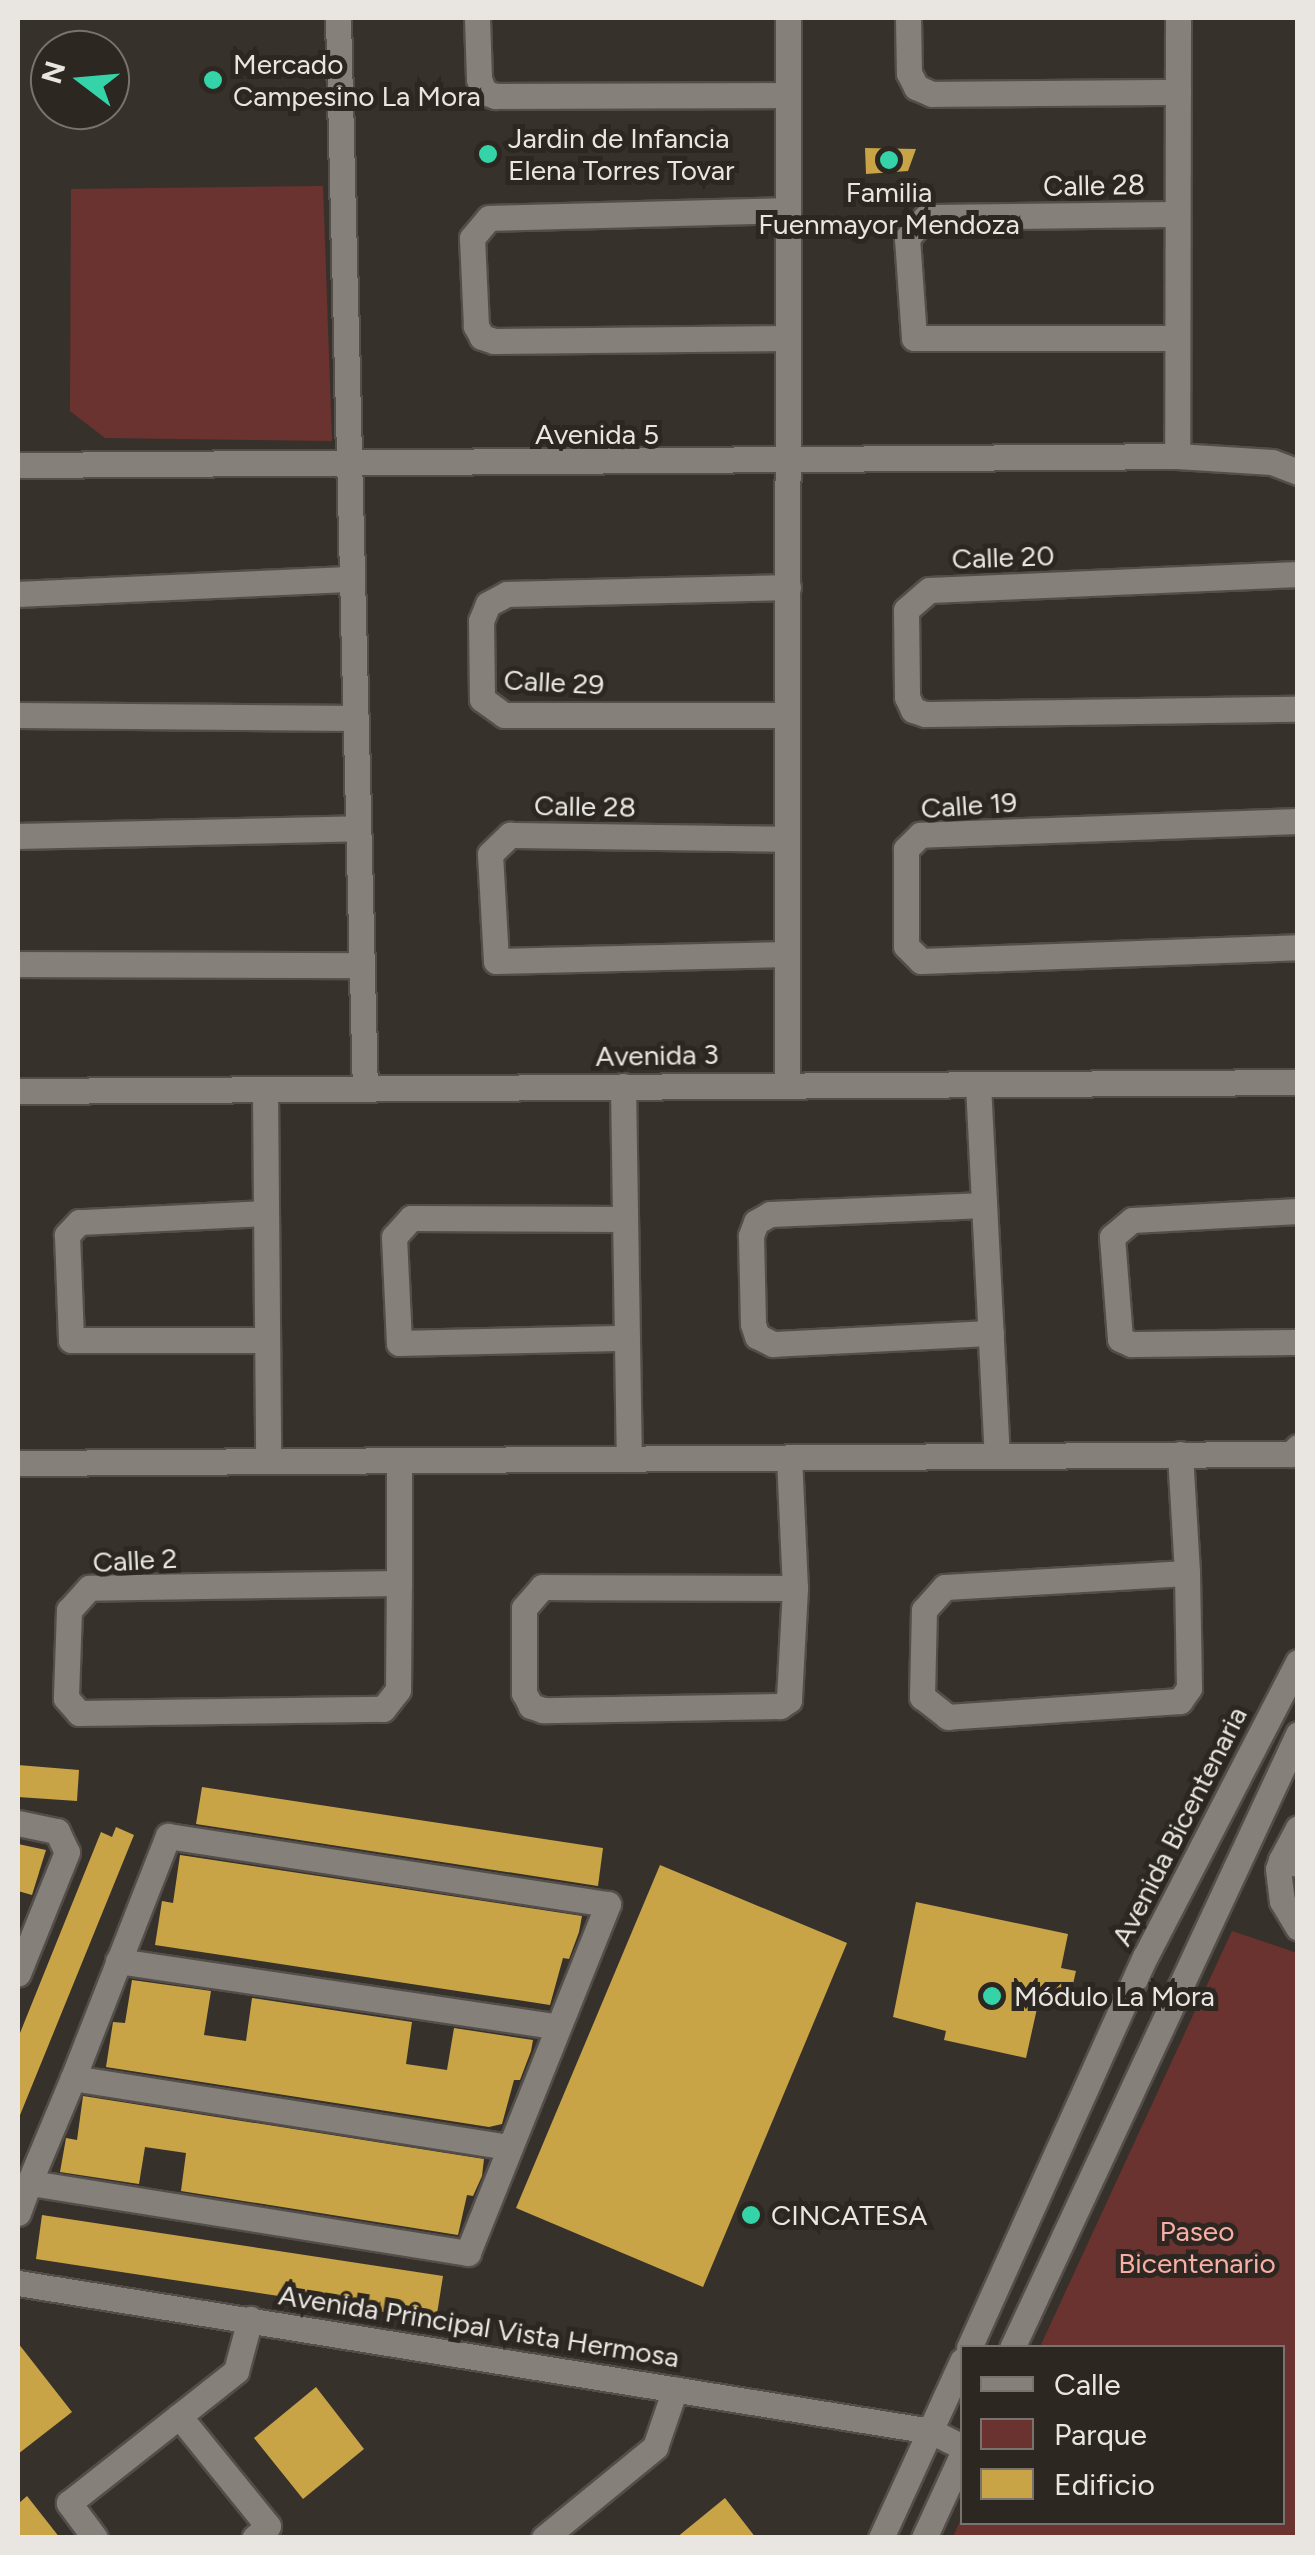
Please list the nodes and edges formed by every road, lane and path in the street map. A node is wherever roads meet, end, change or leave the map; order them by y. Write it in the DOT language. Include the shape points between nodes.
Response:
graph roads {
  1 [pos="338,18"];
  2 [pos="476,18"];
  3 [pos="788,18"];
  4 [pos="908,18"];
  5 [pos="1178,18"];
  6 [pos="1178,92"];
  7 [pos="788,95"];
  8 [pos="788,210"];
  9 [pos="1178,214"];
  10 [pos="788,338"];
  11 [pos="1178,338"];
  12 [pos="1177,456"];
  13 [pos="788,462"];
  14 [pos="349,465"];
  15 [pos="18,466"];
  16 [pos="1298,472"];
  17 [pos="1298,574"];
  18 [pos="352,580"];
  19 [pos="788,587"];
  20 [pos="18,594"];
  21 [pos="1298,709"];
  22 [pos="18,715"];
  23 [pos="788,715"];
  24 [pos="356,718"];
  25 [pos="1298,822"];
  26 [pos="358,828"];
  27 [pos="18,836"];
  28 [pos="787,839"];
  29 [pos="1298,947"];
  30 [pos="787,954"];
  31 [pos="18,964"];
  32 [pos="362,964"];
  33 [pos="787,1082"];
  34 [pos="1298,1082"];
  35 [pos="978,1084"];
  36 [pos="623,1086"];
  37 [pos="365,1089"];
  38 [pos="265,1090"];
  39 [pos="18,1091"];
  40 [pos="984,1205"];
  41 [pos="1298,1211"];
  42 [pos="266,1213"];
  43 [pos="624,1219"];
  44 [pos="991,1333"];
  45 [pos="626,1338"];
  46 [pos="266,1340"];
  47 [pos="1298,1342"];
  48 [pos="1298,1447"];
  49 [pos="1180,1454"];
  50 [pos="996,1456"];
  51 [pos="788,1457"];
  52 [pos="629,1459"];
  53 [pos="399,1460"];
  54 [pos="268,1461"];
  55 [pos="18,1463"];
  56 [pos="1187,1573"];
  57 [pos="399,1583"];
  58 [pos="795,1588"];
  59 [pos="1298,1662"];
  60 [pos="1298,1734"];
  61 [pos="18,1823"];
  62 [pos="1298,1828"];
  63 [pos="1289,1862"];
  64 [pos="1298,1928"];
  65 [pos="118,1961"];
  66 [pos="18,1973"];
  67 [pos="557,2028"];
  68 [pos="73,2078"];
  69 [pos="510,2147"];
  70 [pos="29,2183"];
  71 [pos="18,2213"];
  72 [pos="18,2283"];
  73 [pos="250,2319"];
  74 [pos="970,2345"];
  75 [pos="1013,2345"];
  76 [pos="960,2366"];
  77 [pos="676,2389"];
  78 [pos="179,2416"];
  79 [pos="931,2431"];
  80 [pos="960,2446"];
  81 [pos="960,2459"];
  82 [pos="95,2538"];
  83 [pos="254,2538"];
  84 [pos="544,2538"];
  85 [pos="881,2538"];
  86 [pos="924,2538"];
  1 -- 14 [label="street"];
  2 -- 7 [label="street" via="478,79 484,92 496,96"];
  3 -- 7 [label="street"];
  4 -- 6 [label="street" via="909,72 916,87 932,94"];
  5 -- 6 [label="street"];
  6 -- 9 [label="street"];
  7 -- 8 [label="street"];
  8 -- 10 [label="street"];
  8 -- 10 [label="street" via="489,218 472,238 482,338"];
  9 -- 11 [label="street"];
  9 -- 11 [label="street, Calle 28" via="926,217 908,238 914,338"];
  10 -- 13 [label="street"];
  11 -- 12 [label="street"];
  12 -- 13 [label="street, Avenida 5"];
  12 -- 16 [label="street, Avenida 5" via="1272,462"];
  13 -- 14 [label="street, Avenida 5"];
  13 -- 19 [label="street"];
  14 -- 15 [label="street, Avenida 5"];
  14 -- 18 [label="street"];
  17 -- 21 [label="street, Calle 20" via="929,590 906,610 907,698 912,710 926,714"];
  18 -- 20 [label="street"];
  18 -- 24 [label="street"];
  19 -- 23 [label="street"];
  19 -- 23 [label="street, Calle 29" via="507,594 488,604 481,621 482,699 504,715"];
  22 -- 24 [label="street"];
  23 -- 28 [label="street"];
  24 -- 26 [label="street"];
  25 -- 29 [label="street, Calle 19" via="920,835 906,849 906,946 921,960"];
  26 -- 27 [label="street"];
  26 -- 32 [label="street"];
  28 -- 30 [label="street"];
  28 -- 30 [label="street, Calle 28" via="510,835 490,854 496,962"];
  30 -- 33 [label="street"];
  31 -- 32 [label="street"];
  32 -- 37 [label="street"];
  33 -- 35 [label="street, Avenida 3"];
  33 -- 36 [label="street, Avenida 3"];
  34 -- 35 [label="street, Avenida 3"];
  35 -- 40 [label="street"];
  36 -- 37 [label="street, Avenida 3"];
  36 -- 43 [label="street"];
  37 -- 38 [label="street, Avenida 3"];
  38 -- 39 [label="street, Avenida 3"];
  38 -- 42 [label="street"];
  40 -- 44 [label="street"];
  40 -- 44 [label="street" via="770,1214 756,1222 752,1236 753,1324 757,1336 773,1344"];
  41 -- 47 [label="street" via="1132,1220 1112,1238 1120,1338 1131,1344"];
  42 -- 46 [label="street"];
  42 -- 46 [label="street" via="79,1222 67,1235 71,1340"];
  43 -- 45 [label="street"];
  43 -- 45 [label="street" via="411,1218 394,1236 399,1343"];
  44 -- 50 [label="street"];
  45 -- 52 [label="street"];
  46 -- 54 [label="street"];
  48 -- 49 [label="street" via="1290,1454"];
  49 -- 50 [label="street"];
  49 -- 56 [label="street"];
  50 -- 51 [label="street"];
  51 -- 52 [label="street"];
  51 -- 58 [label="street"];
  52 -- 53 [label="street"];
  53 -- 54 [label="street"];
  53 -- 57 [label="street"];
  54 -- 55 [label="street"];
  56 -- 56 [label="street" via="1189,1688 1180,1701 948,1717 922,1697 924,1610 946,1587"];
  57 -- 57 [label="street, Calle 2" via="393,1702 383,1709 79,1713 66,1698 69,1610 90,1588"];
  58 -- 58 [label="street" via="795,1691 780,1706 530,1706 524,1694 524,1608 542,1587"];
  59 -- 74 [label="street, Avenida Bicentenaria" via="1145,1957"];
  60 -- 75 [label="street"];
  61 -- 66 [label="street" via="56,1830 68,1852"];
  62 -- 63 [label="street"];
  63 -- 64 [label="street" via="1282,1901"];
  65 -- 67 [label="street"];
  65 -- 67 [label="street" via="168,1836 608,1904"];
  65 -- 68 [label="street"];
  67 -- 69 [label="street"];
  68 -- 69 [label="street"];
  68 -- 70 [label="street"];
  69 -- 70 [label="street" via="468,2253"];
  70 -- 71 [label="street"];
  72 -- 73 [label="street, Avenida Principal Vista Hermosa"];
  73 -- 77 [label="street, Avenida Principal Vista Hermosa"];
  73 -- 78 [label="street" via="236,2371"];
  76 -- 79 [label="street"];
  77 -- 79 [label="street, Avenida Principal Vista Hermosa"];
  77 -- 84 [label="street" via="656,2446"];
  78 -- 82 [label="street" via="69,2503"];
  78 -- 83 [label="street" via="268,2526"];
  79 -- 80 [label="street, Avenida Principal Vista Hermosa"];
  79 -- 85 [label="street"];
  81 -- 86 [label="street"];
}
